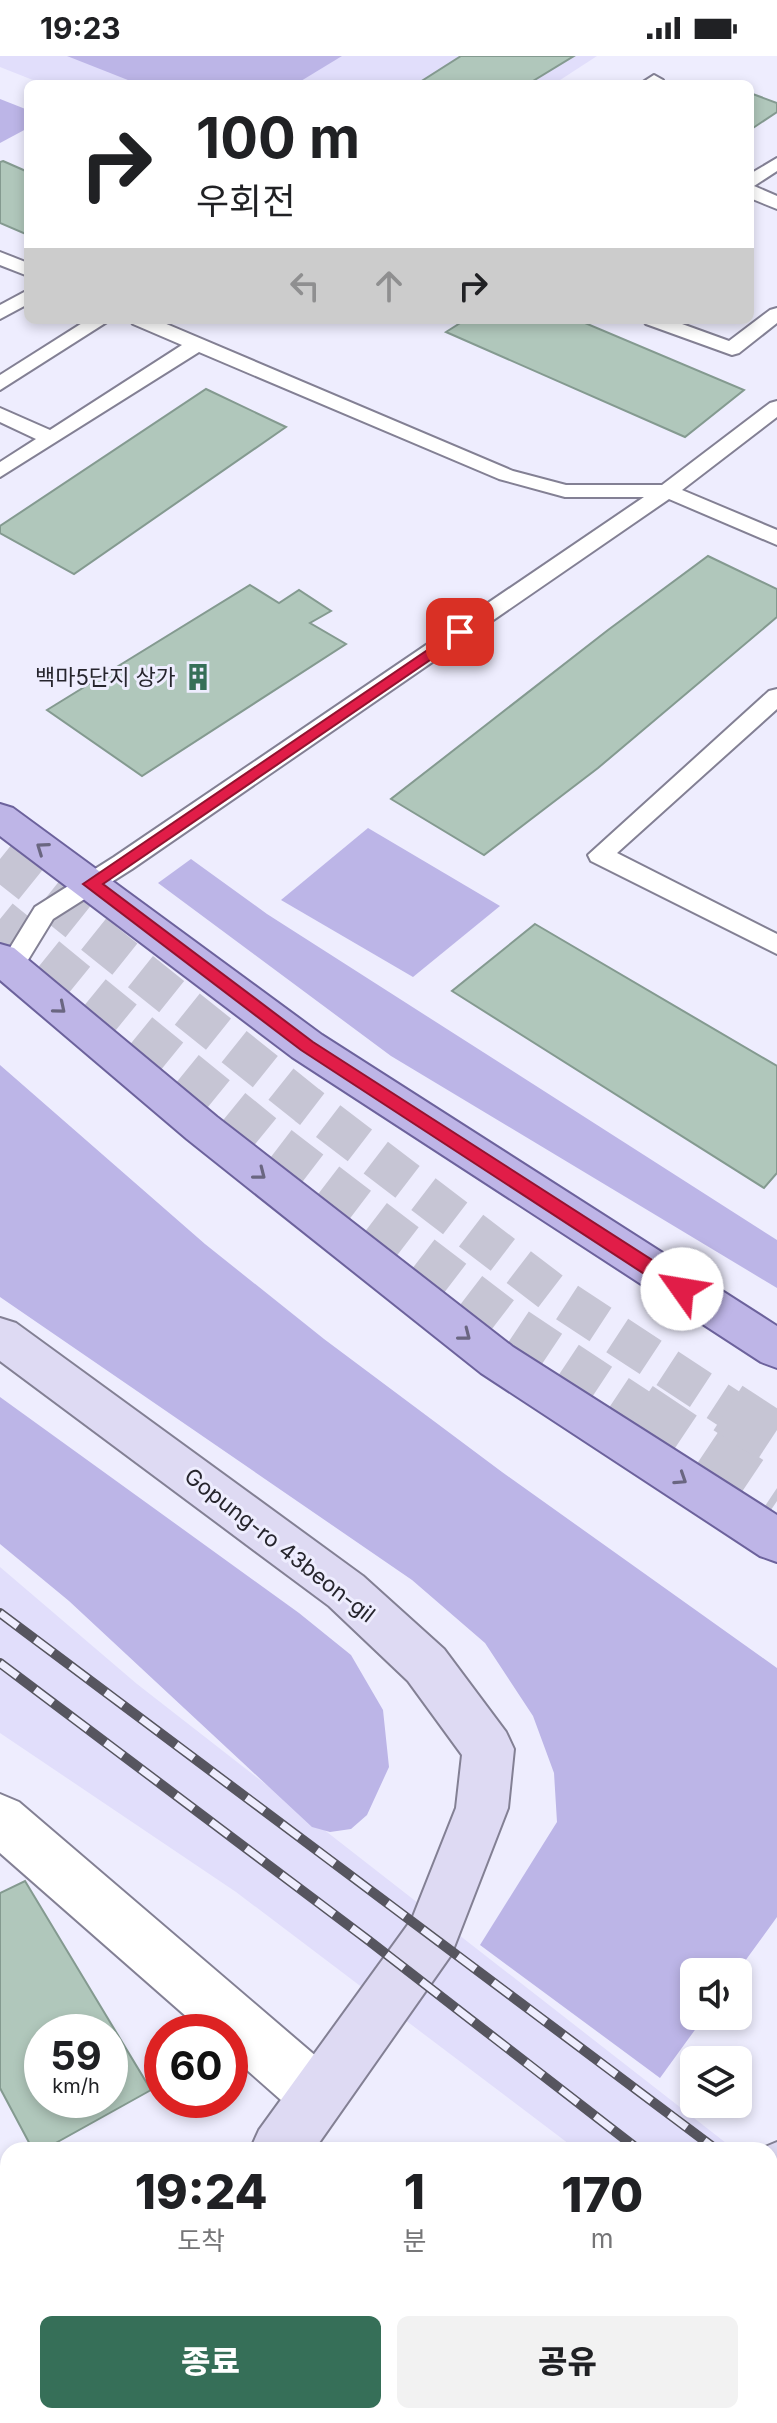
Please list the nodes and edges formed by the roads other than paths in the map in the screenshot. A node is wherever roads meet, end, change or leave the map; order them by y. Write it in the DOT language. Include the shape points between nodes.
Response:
graph roads {
  1 [pos="777,163"];
  2 [pos="754,179"];
  3 [pos="754,193"];
  4 [pos="777,203"];
  5 [pos="0,258"];
  6 [pos="24,268"];
  7 [pos="24,298"];
  8 [pos="0,313"];
  9 [pos="777,314"];
  10 [pos="94,324"];
  11 [pos="149,324"];
  12 [pos="664,324"];
  13 [pos="196,345"];
  14 [pos="0,384"];
  15 [pos="777,407"];
  16 [pos="0,414"];
  17 [pos="51,438"];
  18 [pos="0,471"];
  19 [pos="667,491"];
  20 [pos="777,538"];
  21 [pos="774,704"];
  22 [pos="0,817"];
  23 [pos="91,884"];
  24 [pos="777,945"];
  25 [pos="6,963"];
  26 [pos="0,1336"];
  27 [pos="777,1349"];
  28 [pos="777,1541"];
  29 [pos="0,1819"];
  30 [pos="318,2095"];
  31 [pos="285,2142"];
  1 -- 2 [label="lane"];
  3 -- 4 [label="lane"];
  5 -- 6 [label="lane"];
  7 -- 8 [label="lane"];
  9 -- 12 [label="lane" via="732,349"];
  10 -- 14 [label="lane"];
  11 -- 13 [label="lane"];
  13 -- 17 [label="lane"];
  13 -- 19 [label="lane" via="506,475 565,491"];
  15 -- 19 [label="lane"];
  16 -- 17 [label="lane"];
  17 -- 18 [label="lane"];
  19 -- 20 [label="lane"];
  19 -- 23 [label="lane"];
  21 -- 24 [label="lane" via="600,855"];
  23 -- 22 [label="main road, one-way"];
  23 -- 25 [label="lane" via="44,913"];
  23 -- 27 [label="main road" via="307,1046"];
  25 -- 28 [label="main road, one-way" via="202,1128 497,1360"];
  26 -- 30 [label="street, Gopung-ro 43beon-gil" via="346,1591 426,1665 488,1749 482,1808 432,1936"];
  29 -- 30 [label="street"];
  30 -- 31 [label="street, Gopung-ro 43beon-gil"];
}
